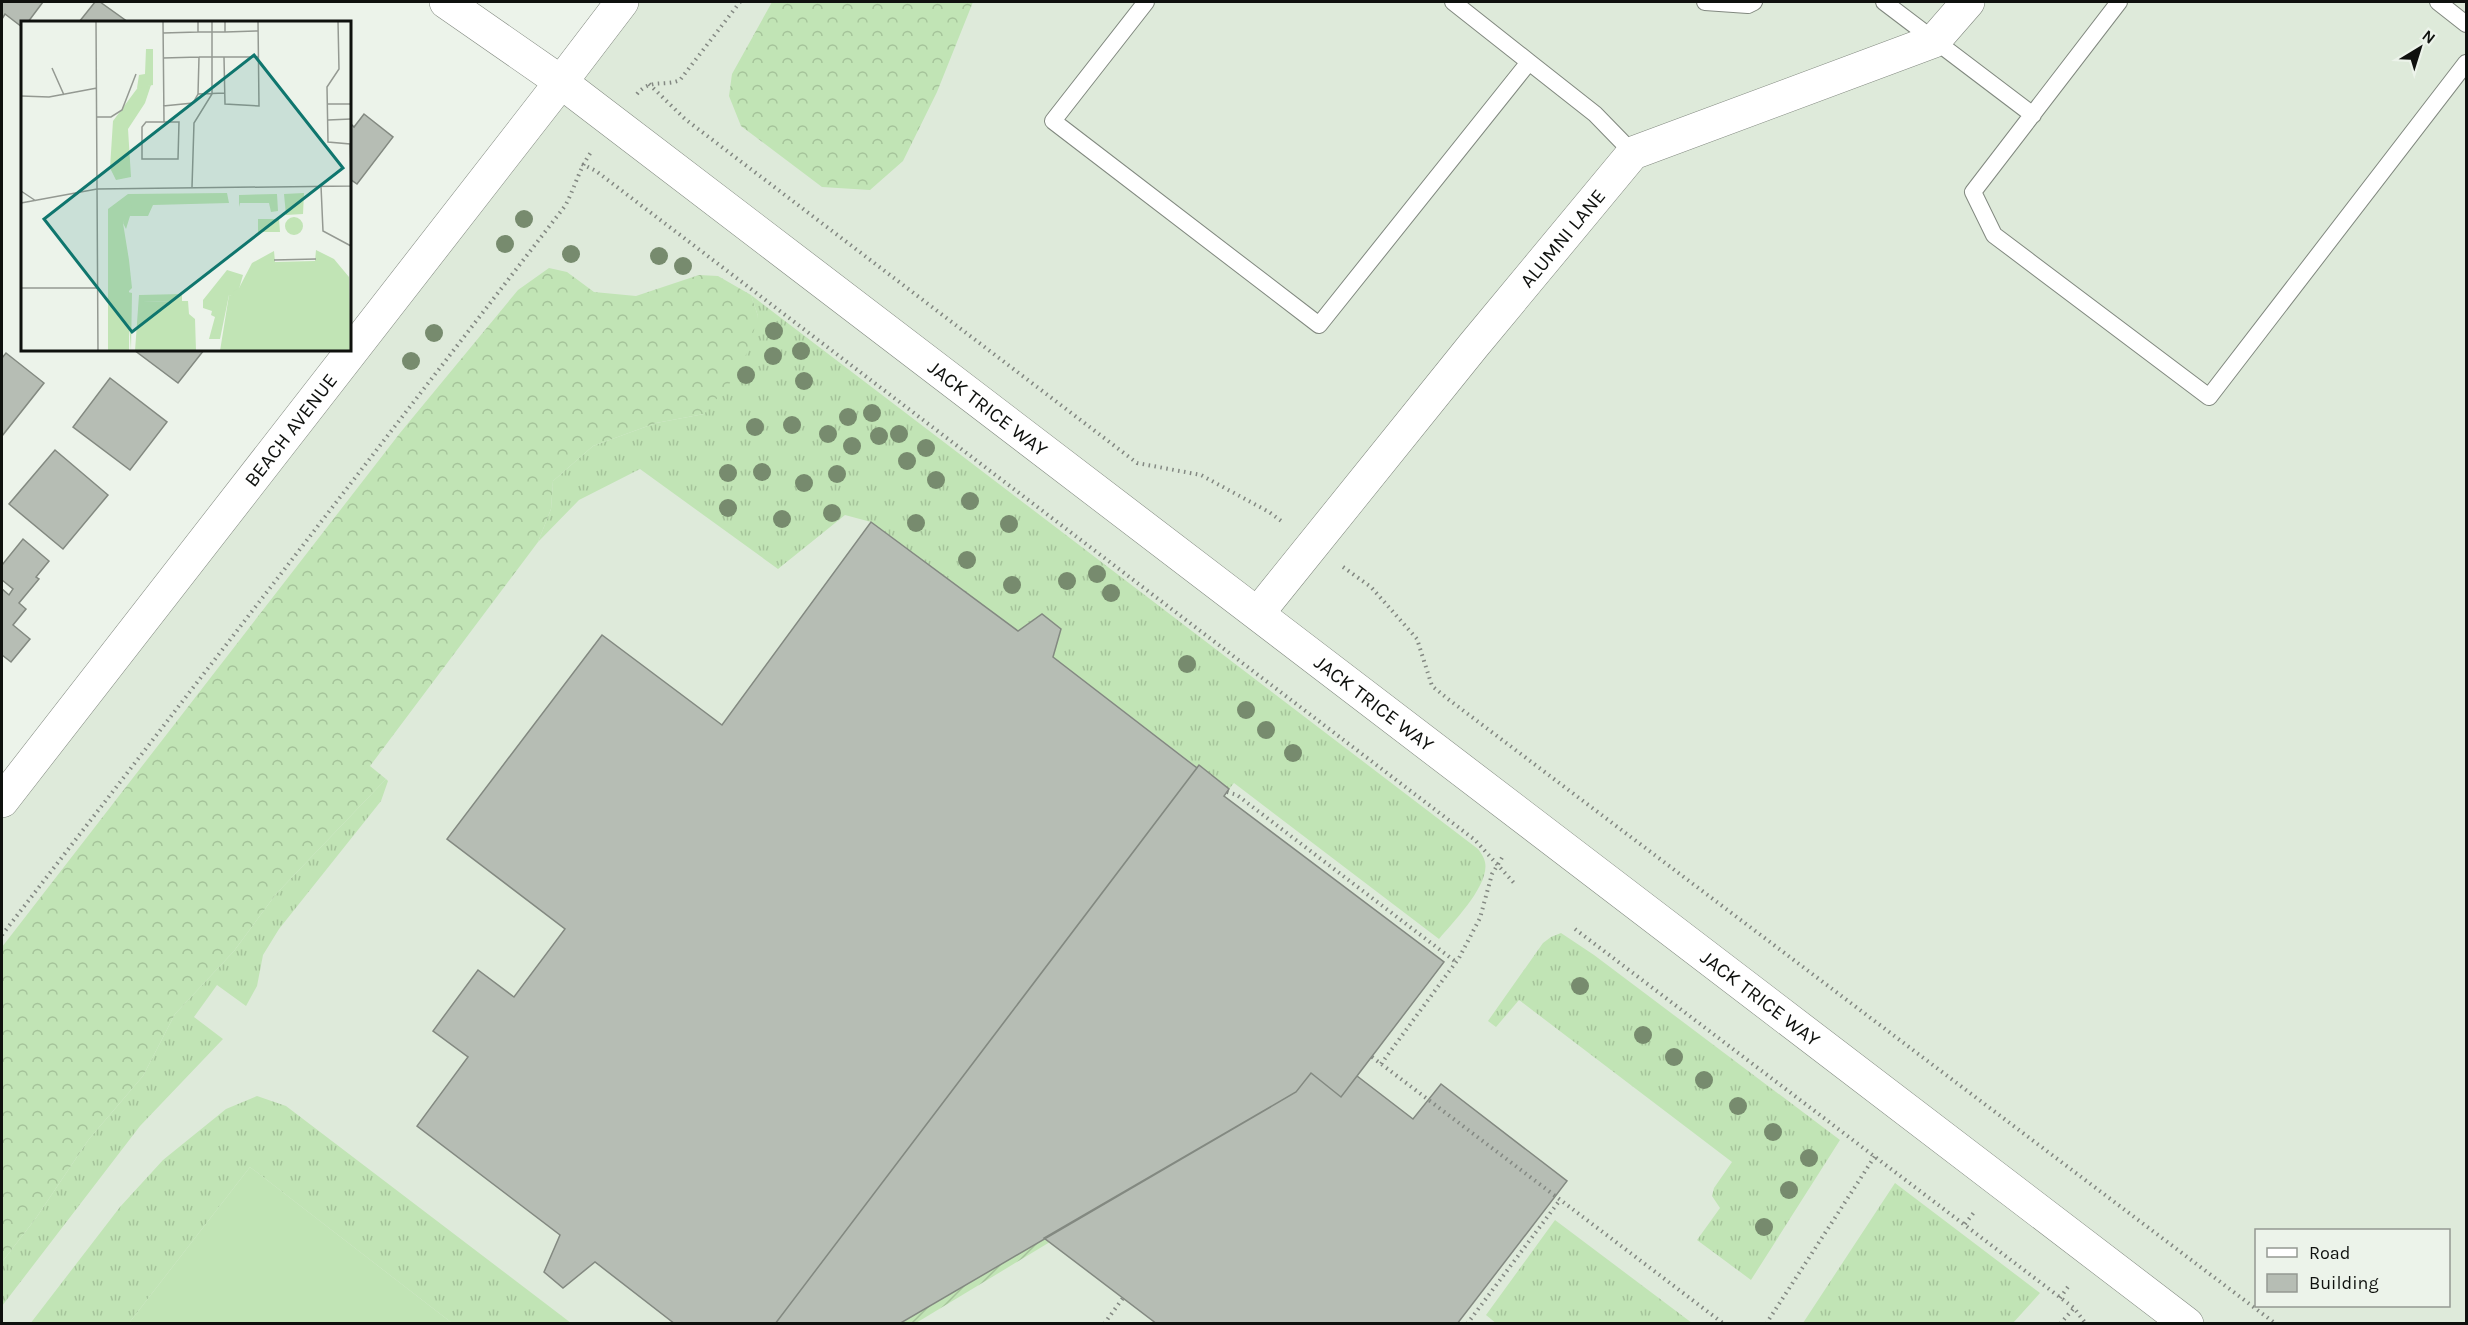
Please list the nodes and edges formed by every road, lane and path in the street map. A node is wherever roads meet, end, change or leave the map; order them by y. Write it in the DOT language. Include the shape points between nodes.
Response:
graph roads {
  1 [pos="446,2"];
  2 [pos="622,2"];
  3 [pos="740,2"];
  4 [pos="1146,2"];
  5 [pos="1453,2"];
  6 [pos="1705,2"];
  7 [pos="1754,2"];
  8 [pos="1884,2"];
  9 [pos="1968,2"];
  10 [pos="2119,2"];
  11 [pos="2438,2"];
  12 [pos="2466,24"];
  13 [pos="1934,41"];
  14 [pos="1529,62"];
  15 [pos="2466,63"];
  16 [pos="561,82"];
  17 [pos="649,84"];
  18 [pos="640,90"];
  19 [pos="2033,115"];
  20 [pos="1633,153"];
  21 [pos="586,159"];
  22 [pos="582,164"];
  23 [pos="1137,463"];
  24 [pos="1258,613"];
  25 [pos="1432,686"];
  26 [pos="1227,792"];
  27 [pos="2,801"];
  28 [pos="1503,856"];
  29 [pos="1497,864"];
  30 [pos="1515,884"];
  31 [pos="1575,929"];
  32 [pos="2,936"];
  33 [pos="1456,962"];
  34 [pos="1372,1057"];
  35 [pos="1381,1064"];
  36 [pos="1875,1156"];
  37 [pos="1560,1200"];
  38 [pos="1975,1211"];
  39 [pos="1965,1224"];
  40 [pos="2070,1284"];
  41 [pos="1124,1298"];
  42 [pos="2060,1298"];
  43 [pos="2074,1308"];
  44 [pos="1104,1323"];
  45 [pos="1467,1323"];
  46 [pos="1724,1323"];
  47 [pos="1766,1323"];
  48 [pos="2061,1323"];
  49 [pos="2086,1323"];
  50 [pos="2187,1323"];
  51 [pos="2276,1323"];
  1 -- 16 [label="street, JACK TRICE WAY"];
  2 -- 16 [label="street, BEACH AVENUE"];
  3 -- 17 [label="path" via="680,80"];
  4 -- 14 [label="lane" via="1053,121 1319,325"];
  5 -- 14 [label="lane"];
  6 -- 7 [label="lane"];
  8 -- 13 [label="lane"];
  9 -- 13 [label="street, ALUMNI LANE"];
  10 -- 19 [label="lane"];
  11 -- 12 [label="lane"];
  13 -- 19 [label="lane"];
  13 -- 20 [label="street, ALUMNI LANE"];
  14 -- 20 [label="lane" via="1595,114"];
  15 -- 19 [label="lane" via="2209,397 1994,235 1973,192"];
  16 -- 24 [label="street, JACK TRICE WAY"];
  16 -- 27 [label="street, BEACH AVENUE"];
  17 -- 18 [label="path"];
  17 -- 23 [label="path" via="686,118"];
  20 -- 24 [label="street, ALUMNI LANE"];
  21 -- 22 [label="path"];
  22 -- 29 [label="path" via="1475,840"];
  22 -- 32 [label="path" via="566,206"];
  24 -- 50 [label="street, JACK TRICE WAY"];
  25 -- 51 [label="path"];
  26 -- 33 [label="path" via="1237,795"];
  28 -- 29 [label="path"];
  29 -- 30 [label="path"];
  29 -- 33 [label="path" via="1480,918"];
  31 -- 36 [label="path"];
  33 -- 35 [label="path"];
  34 -- 35 [label="path"];
  35 -- 37 [label="path"];
  36 -- 39 [label="path"];
  36 -- 47 [label="path"];
  37 -- 45 [label="path"];
  37 -- 46 [label="path"];
  38 -- 39 [label="path"];
  39 -- 42 [label="path"];
  40 -- 42 [label="path"];
  41 -- 44 [label="path"];
  42 -- 43 [label="path"];
  43 -- 48 [label="path"];
  43 -- 49 [label="path"];
}
